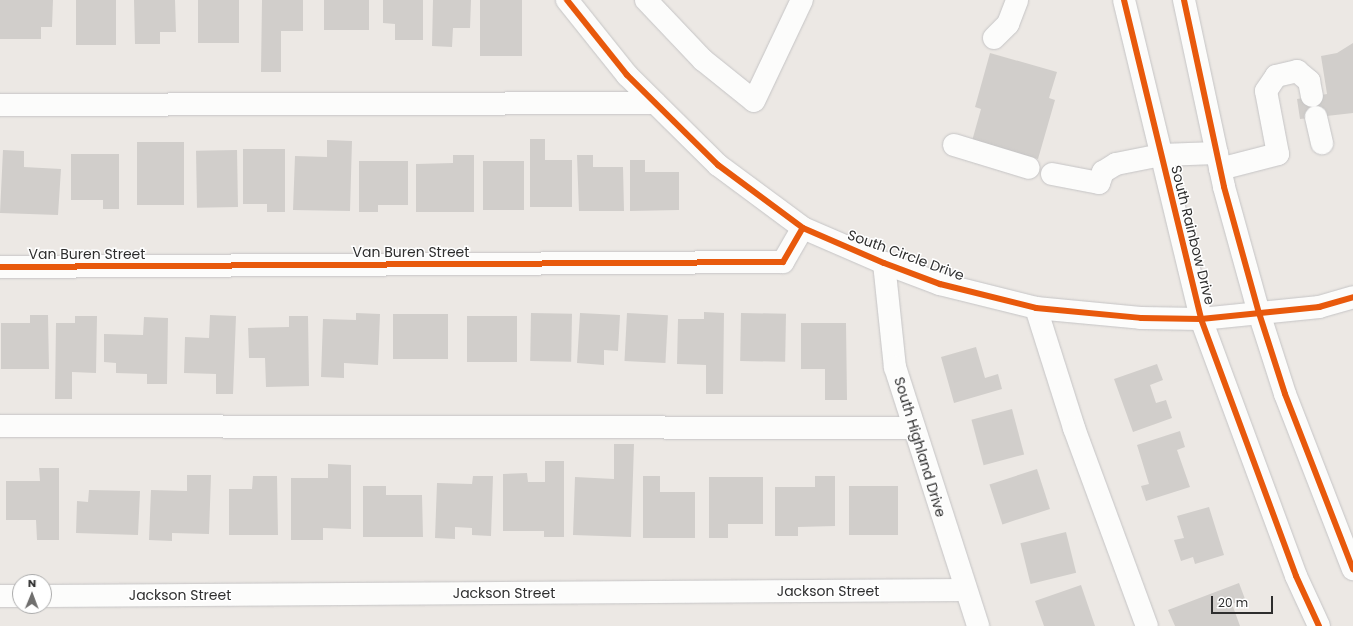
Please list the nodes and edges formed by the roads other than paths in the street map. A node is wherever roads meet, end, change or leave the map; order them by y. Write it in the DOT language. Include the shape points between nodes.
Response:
graph roads {
  1 [pos="567,0"];
  2 [pos="646,0"];
  3 [pos="802,0"];
  4 [pos="1017,0"];
  5 [pos="1124,0"];
  6 [pos="1184,0"];
  7 [pos="994,38"];
  8 [pos="655,103"];
  9 [pos="0,105"];
  10 [pos="1322,143"];
  11 [pos="954,145"];
  12 [pos="1161,155"];
  13 [pos="1219,161"];
  14 [pos="1029,168"];
  15 [pos="1052,174"];
  16 [pos="803,228"];
  17 [pos="884,263"];
  18 [pos="0,267"];
  19 [pos="1353,297"];
  20 [pos="1036,308"];
  21 [pos="1259,313"];
  22 [pos="1201,320"];
  23 [pos="0,426"];
  24 [pos="914,428"];
  25 [pos="1353,569"];
  26 [pos="965,590"];
  27 [pos="0,596"];
  28 [pos="12,596"];
  29 [pos="52,596"];
  30 [pos="978,626"];
  31 [pos="1147,626"];
  32 [pos="1319,626"];
  1 -- 8 [label="street, South Circle Drive" via="626,74"];
  2 -- 3 [label="street" via="703,60 754,101"];
  4 -- 7 [label="street" via="1008,24"];
  5 -- 12 [label="street, South Rainbow Drive"];
  6 -- 13 [label="street"];
  8 -- 9 [label="street"];
  8 -- 16 [label="street, South Circle Drive" via="718,165"];
  10 -- 13 [label="street, South Rainbow Drive" via="1309,81 1297,71 1276,76 1266,91 1278,154"];
  11 -- 14 [label="street"];
  12 -- 13 [label="street, South Rainbow Drive"];
  12 -- 15 [label="street" via="1108,166 1099,183"];
  12 -- 22 [label="street, South Rainbow Drive"];
  13 -- 21 [label="street"];
  16 -- 17 [label="street, South Circle Drive"];
  16 -- 18 [label="street, Van Buren Street" via="783,262"];
  17 -- 20 [label="street, South Circle Drive" via="940,284"];
  17 -- 24 [label="street, South Highland Drive" via="895,367"];
  19 -- 21 [label="street, South Circle Drive" via="1319,307"];
  20 -- 22 [label="street, South Circle Drive" via="1140,318"];
  20 -- 31 [label="street" via="1074,428"];
  21 -- 22 [label="street, South Circle Drive"];
  21 -- 25 [label="street" via="1284,394"];
  22 -- 32 [label="street, South Rainbow Drive" via="1296,576"];
  23 -- 24 [label="street"];
  24 -- 26 [label="street, South Highland Drive"];
  26 -- 29 [label="street, Jackson Street"];
  26 -- 30 [label="street, South Highland Drive"];
  27 -- 28 [label="street"];
}
